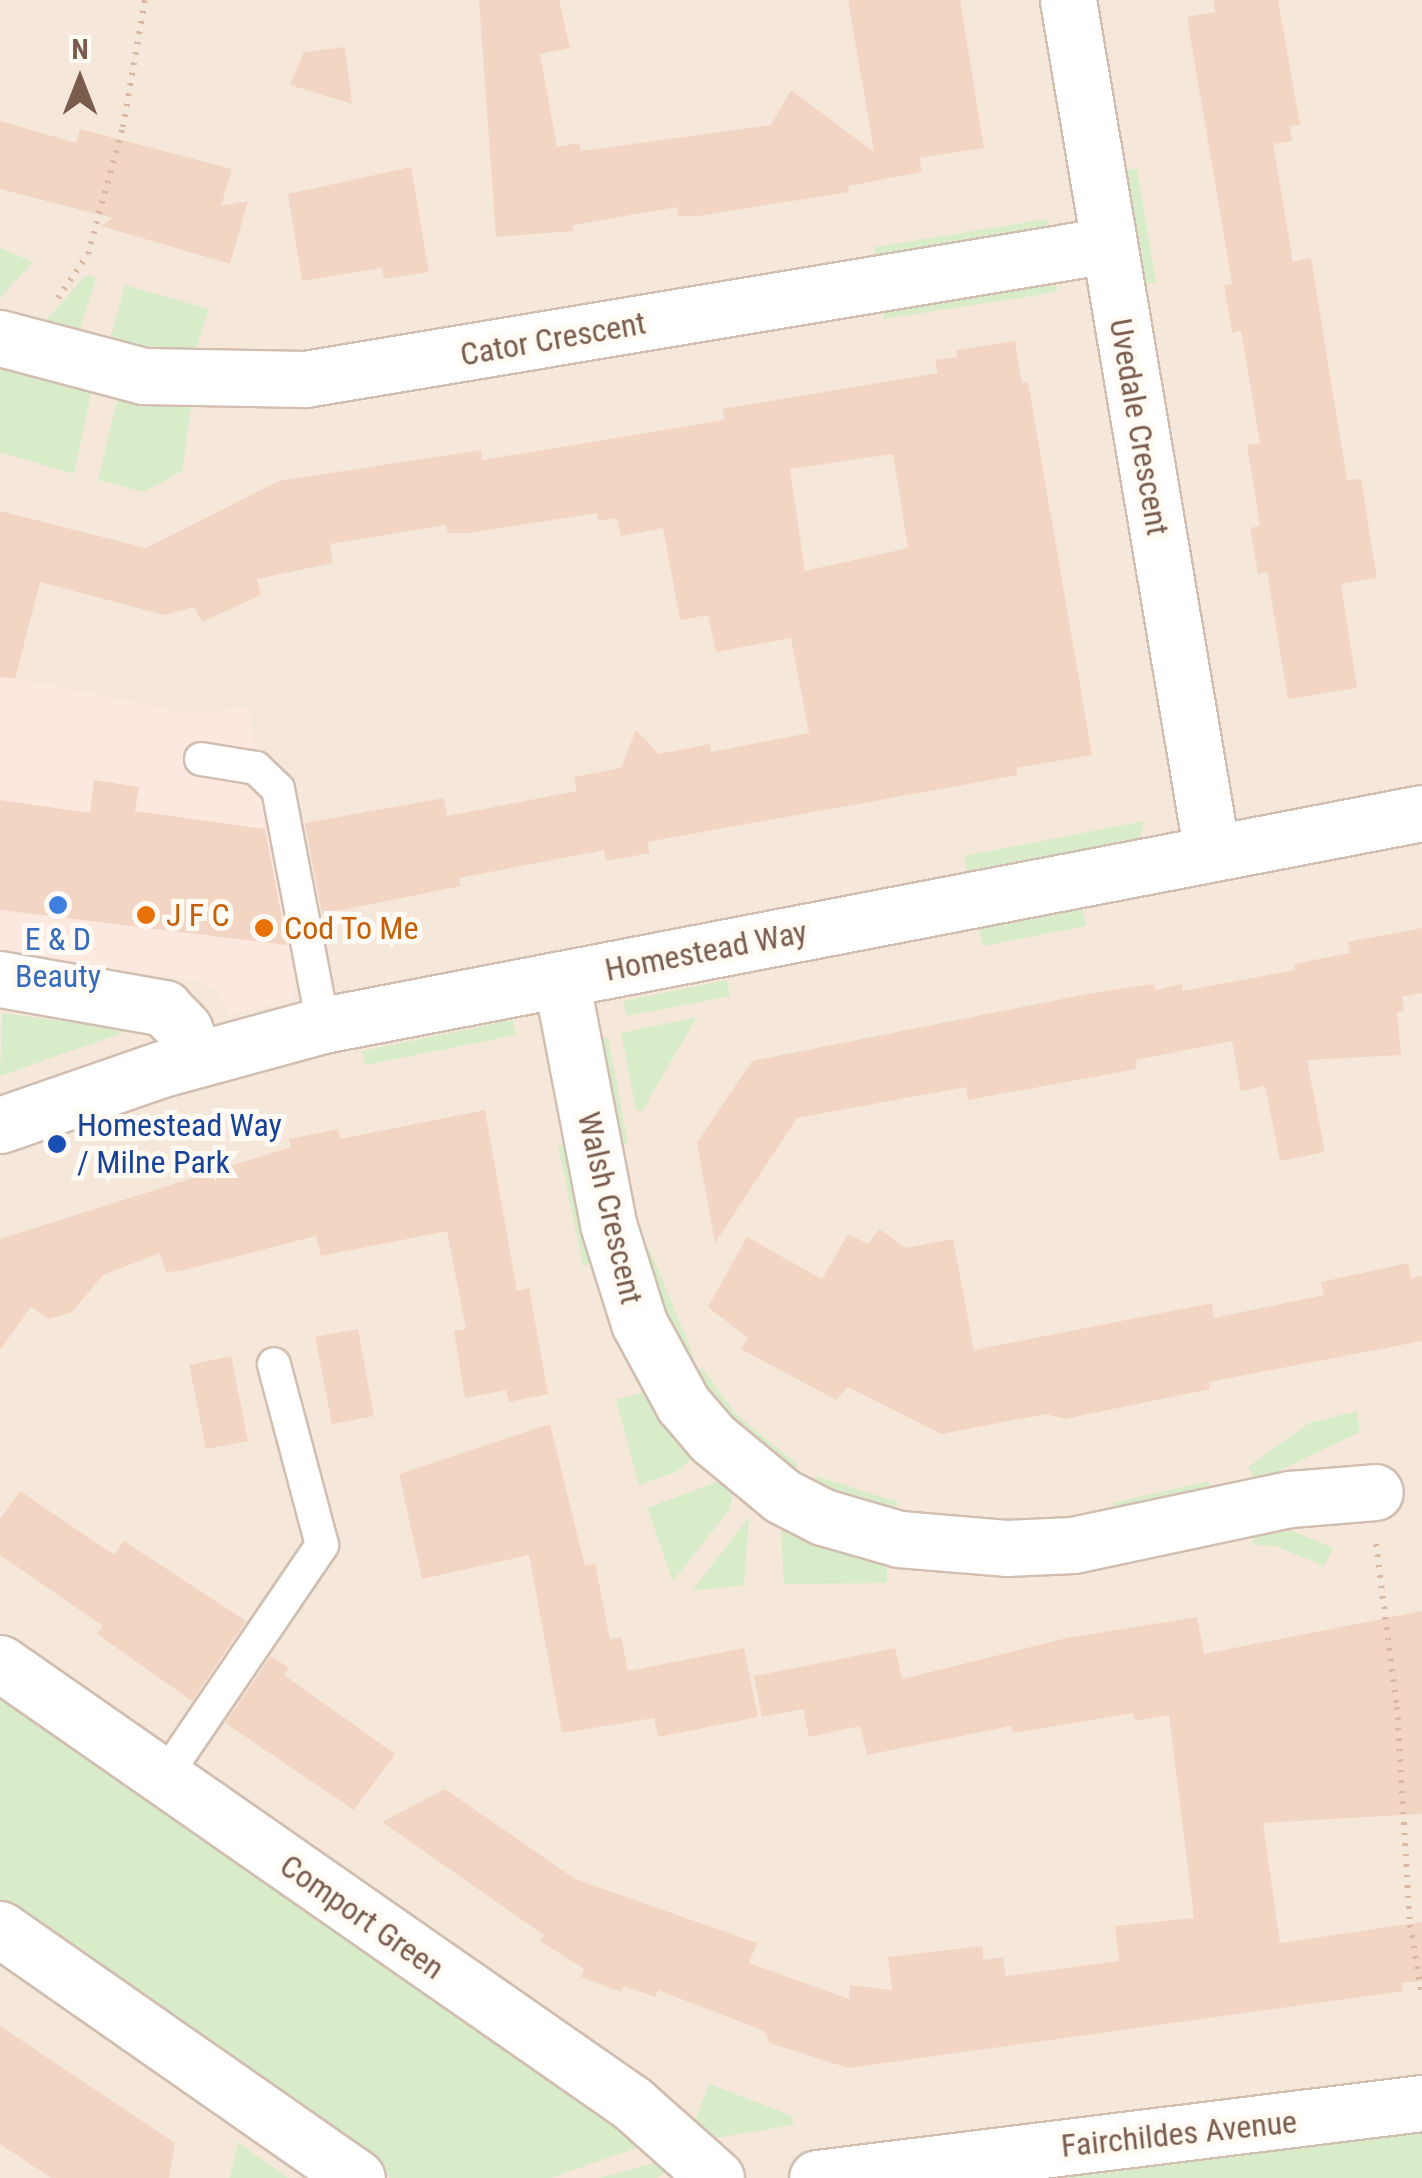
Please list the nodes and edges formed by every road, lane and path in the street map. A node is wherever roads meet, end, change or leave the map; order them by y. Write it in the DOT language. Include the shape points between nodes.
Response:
graph roads {
  1 [pos="145,0"];
  2 [pos="1068,0"];
  3 [pos="1108,245"];
  4 [pos="5,340"];
  5 [pos="201,759"];
  6 [pos="1422,813"];
  7 [pos="1212,853"];
  8 [pos="0,979"];
  9 [pos="561,979"];
  10 [pos="324,1026"];
  11 [pos="197,1060"];
  12 [pos="0,1125"];
  13 [pos="274,1364"];
  14 [pos="1375,1492"];
  15 [pos="0,1663"];
  16 [pos="163,1779"];
  17 [pos="0,1928"];
  18 [pos="1422,1995"];
  19 [pos="1422,2103"];
  20 [pos="356,2178"];
  21 [pos="716,2178"];
  22 [pos="818,2178"];
  1 -- 4 [label="path" via="122,127 82,268"];
  2 -- 3 [label="street, Uvedale Crescent"];
  3 -- 4 [label="street, Cator Crescent" via="304,379 144,376"];
  3 -- 7 [label="street, Uvedale Crescent"];
  5 -- 10 [label="lane" via="256,768 278,789"];
  6 -- 7 [label="street, Homestead Way"];
  7 -- 9 [label="street, Homestead Way"];
  8 -- 11 [label="street" via="164,1008 184,1029"];
  9 -- 10 [label="street, Homestead Way"];
  9 -- 14 [label="street, Walsh Crescent" via="608,1224 639,1323 684,1404 782,1496 824,1517 899,1539 1006,1548 1073,1545 1290,1499"];
  10 -- 11 [label="street, Homestead Way"];
  11 -- 12 [label="street, Homestead Way"];
  13 -- 16 [label="lane" via="322,1545"];
  14 -- 18 [label="path" via="1377,1582 1397,1707 1410,1926"];
  15 -- 16 [label="street, Comport Green"];
  16 -- 21 [label="street, Comport Green" via="633,2104"];
  17 -- 20 [label="street"];
  19 -- 22 [label="street, Fairchildes Avenue"];
}
